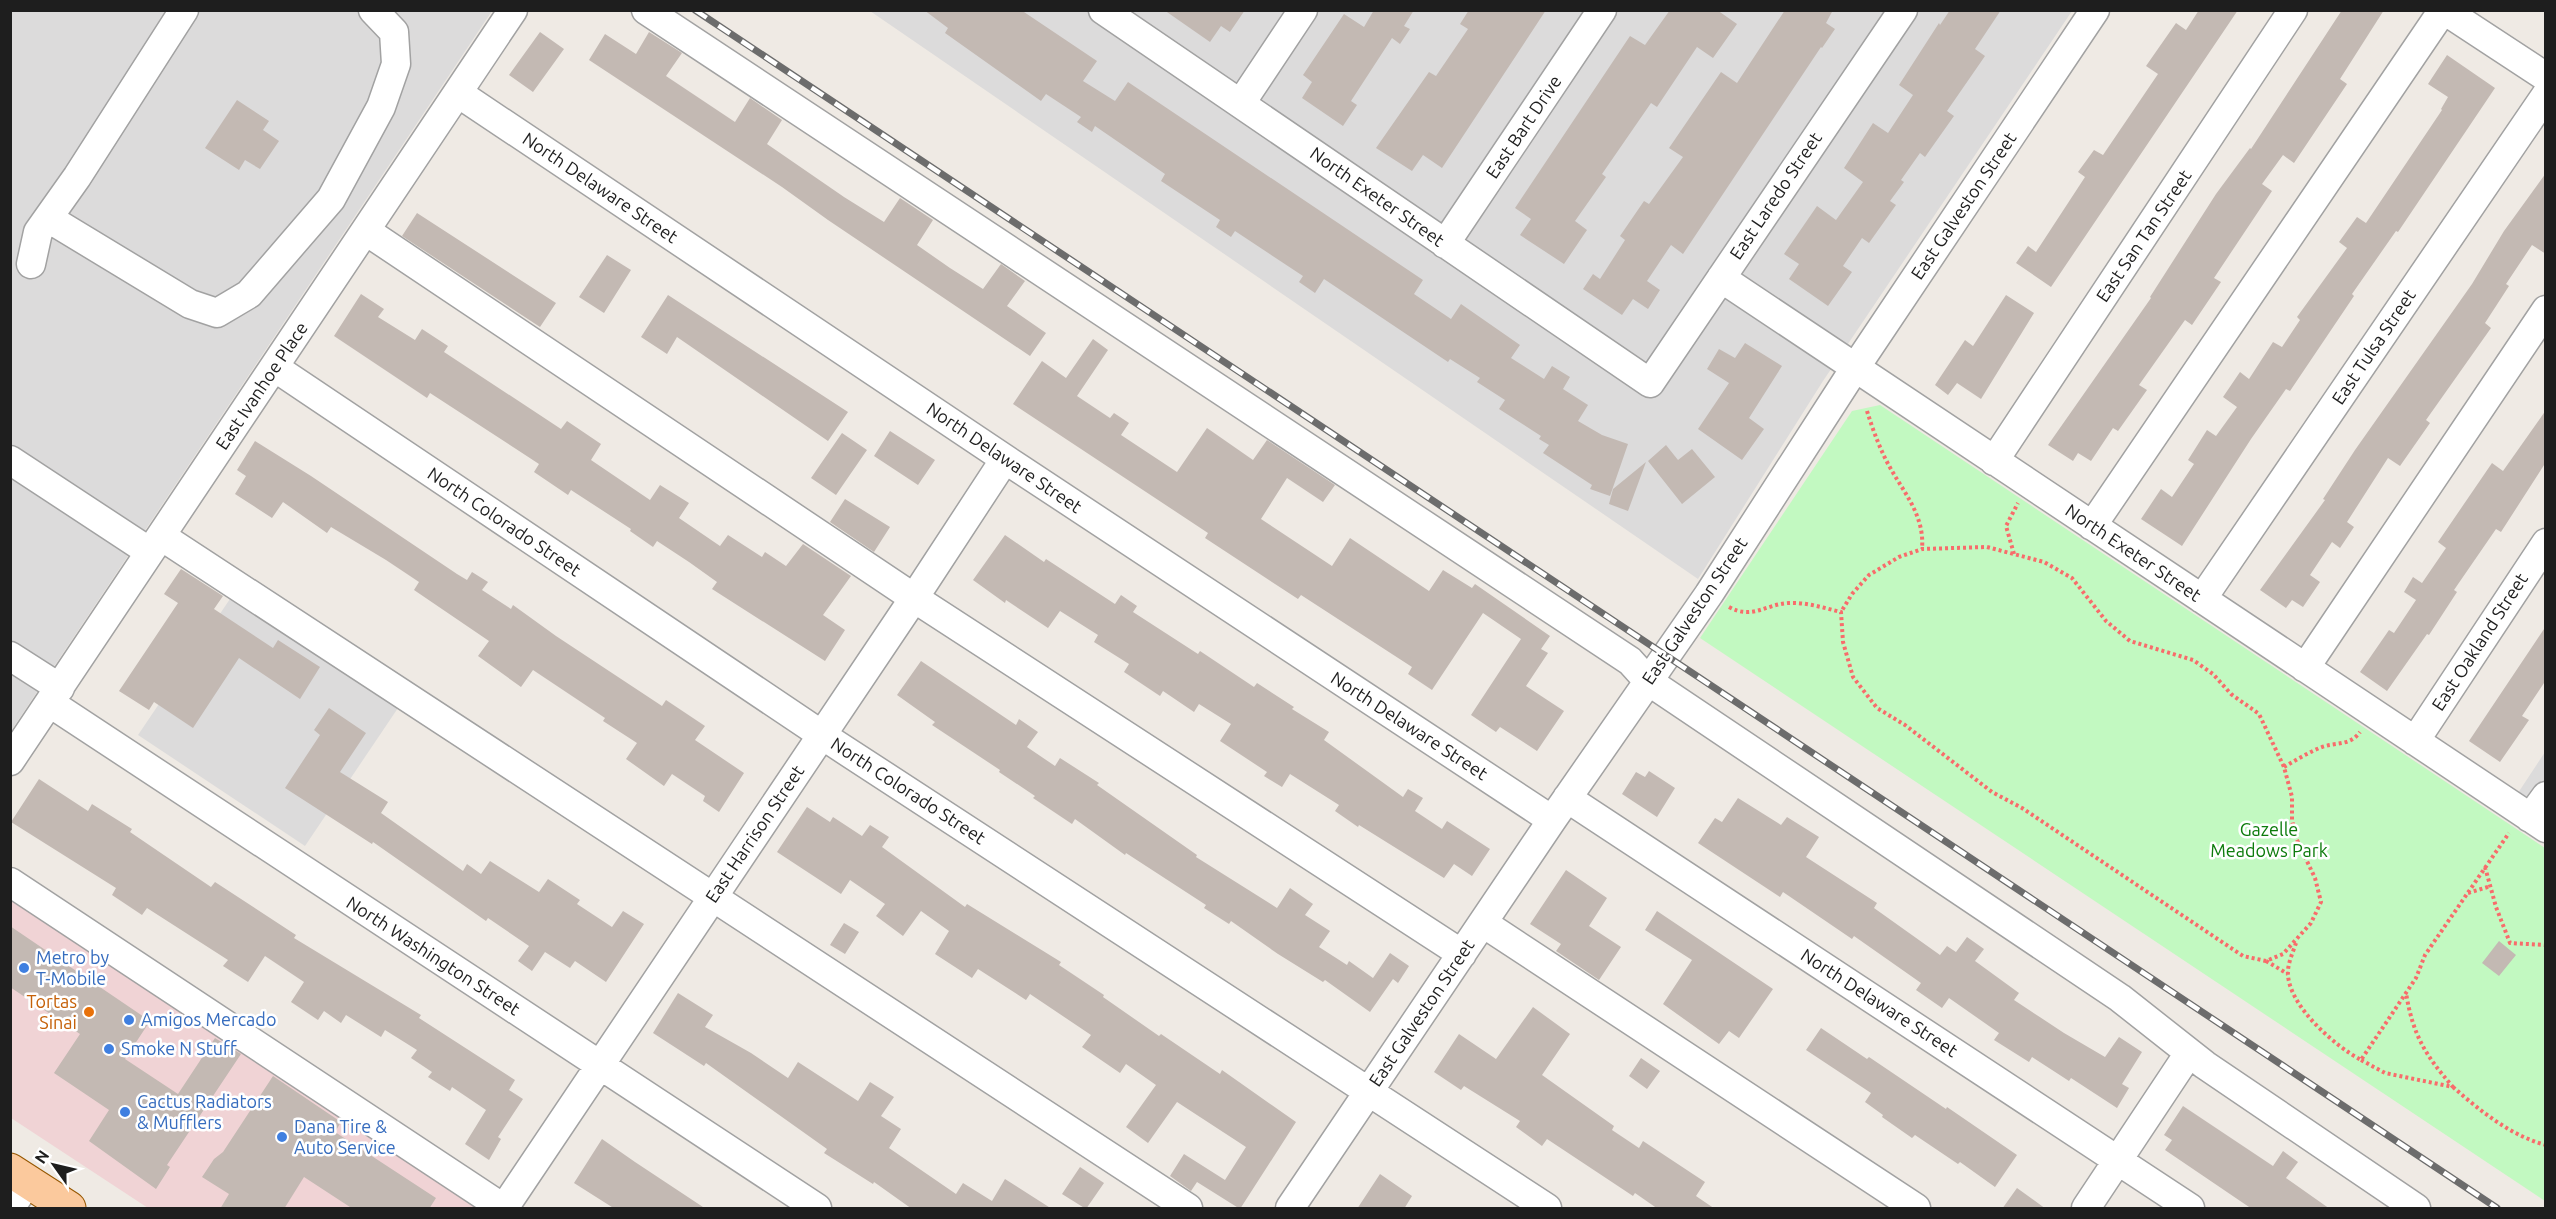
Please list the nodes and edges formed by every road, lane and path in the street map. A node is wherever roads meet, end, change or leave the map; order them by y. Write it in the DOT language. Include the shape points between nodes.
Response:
graph roads {
  1 [pos="184,10"];
  2 [pos="373,10"];
  3 [pos="513,10"];
  4 [pos="646,10"];
  5 [pos="1103,10"];
  6 [pos="1303,10"];
  7 [pos="1602,10"];
  8 [pos="1903,10"];
  9 [pos="2095,10"];
  10 [pos="2293,10"];
  11 [pos="2443,10"];
  12 [pos="2546,76"];
  13 [pos="458,93"];
  14 [pos="2546,95"];
  15 [pos="1241,103"];
  16 [pos="331,199"];
  17 [pos="48,218"];
  18 [pos="368,227"];
  19 [pos="1445,244"];
  20 [pos="32,264"];
  21 [pos="1721,278"];
  22 [pos="2546,310"];
  23 [pos="274,368"];
  24 [pos="1855,368"];
  25 [pos="1650,382"];
  26 [pos="1867,411"];
  27 [pos="1005,459"];
  28 [pos="10,460"];
  29 [pos="1994,461"];
  30 [pos="2018,502"];
  31 [pos="2092,526"];
  32 [pos="2546,543"];
  33 [pos="156,544"];
  34 [pos="1922,549"];
  35 [pos="2014,554"];
  36 [pos="914,598"];
  37 [pos="2202,599"];
  38 [pos="1725,605"];
  39 [pos="1841,612"];
  40 [pos="10,656"];
  41 [pos="2305,668"];
  42 [pos="1648,681"];
  43 [pos="55,695"];
  44 [pos="2362,730"];
  45 [pos="821,734"];
  46 [pos="2415,741"];
  47 [pos="10,761"];
  48 [pos="2284,767"];
  49 [pos="1559,809"];
  50 [pos="2533,818"];
  51 [pos="2486,867"];
  52 [pos="10,882"];
  53 [pos="2491,886"];
  54 [pos="2467,893"];
  55 [pos="713,898"];
  56 [pos="1483,923"];
  57 [pos="2296,942"];
  58 [pos="2546,945"];
  59 [pos="1462,954"];
  60 [pos="2266,960"];
  61 [pos="2288,974"];
  62 [pos="2406,993"];
  63 [pos="2189,1053"];
  64 [pos="2361,1060"];
  65 [pos="601,1066"];
  66 [pos="2453,1087"];
  67 [pos="1369,1092"];
  68 [pos="2546,1145"];
  69 [pos="2118,1160"];
  70 [pos="16,1187"];
  71 [pos="69,1209"];
  72 [pos="503,1209"];
  73 [pos="817,1209"];
  74 [pos="1188,1209"];
  75 [pos="1290,1209"];
  76 [pos="1547,1209"];
  77 [pos="1916,1209"];
  78 [pos="2086,1209"];
  79 [pos="2190,1209"];
  80 [pos="2416,1209"];
  1 -- 17 [label="street"];
  2 -- 16 [label="street" via="394,32 396,64 381,107"];
  3 -- 13 [label="street, East Ivanhoe Place"];
  4 -- 42 [label="street" via="1630,661"];
  5 -- 15 [label="street, North Exeter Street"];
  6 -- 15 [label="street"];
  7 -- 19 [label="street, East Bart Drive"];
  8 -- 21 [label="street, East Laredo Street"];
  9 -- 24 [label="street, East Galveston Street"];
  10 -- 29 [label="street, East San Tan Street"];
  11 -- 12 [label="street"];
  11 -- 31 [label="street"];
  13 -- 18 [label="street, East Ivanhoe Place"];
  13 -- 27 [label="street, North Delaware Street"];
  14 -- 37 [label="street, East Tulsa Street"];
  15 -- 19 [label="street, North Exeter Street"];
  16 -- 17 [label="street" via="249,294 217,313 190,304"];
  16 -- 18 [label="street"];
  17 -- 20 [label="street" via="38,232"];
  18 -- 23 [label="street, East Ivanhoe Place"];
  18 -- 36 [label="street"];
  19 -- 25 [label="street, North Exeter Street"];
  21 -- 24 [label="street, North Exeter Street"];
  21 -- 25 [label="street, East Laredo Street"];
  22 -- 41 [label="street"];
  23 -- 33 [label="street, East Ivanhoe Place"];
  23 -- 45 [label="street, North Colorado Street"];
  24 -- 29 [label="street, North Exeter Street"];
  24 -- 42 [label="street, East Galveston Street"];
  26 -- 34 [label="path" via="1886,461 1917,512 1923,532"];
  27 -- 36 [label="street, East Harrison Street"];
  27 -- 49 [label="street, North Delaware Street"];
  28 -- 33 [label="street"];
  29 -- 31 [label="street, North Exeter Street"];
  30 -- 35 [label="path" via="2007,526"];
  31 -- 37 [label="street, North Exeter Street"];
  32 -- 46 [label="street, East Oakland Street"];
  33 -- 43 [label="street, East Ivanhoe Place"];
  33 -- 55 [label="street"];
  34 -- 35 [label="path" via="1987,547"];
  34 -- 39 [label="path" via="1899,556 1869,575"];
  35 -- 48 [label="path" via="2044,562 2072,578 2106,621 2130,641 2193,660 2213,674 2231,694 2259,714"];
  36 -- 45 [label="street, East Harrison Street"];
  36 -- 59 [label="street"];
  37 -- 41 [label="street, North Exeter Street"];
  38 -- 39 [label="path" via="1747,614 1788,603"];
  39 -- 60 [label="path" via="1843,642 1853,676 1876,708 1905,725 1992,792 2022,808 2187,920 2243,956"];
  40 -- 43 [label="street, North Washington Street"];
  41 -- 46 [label="street, North Exeter Street"];
  42 -- 49 [label="street, East Galveston Street"];
  42 -- 63 [label="street" via="2120,998"];
  43 -- 47 [label="street, East Ivanhoe Place"];
  43 -- 65 [label="street, North Washington Street"];
  44 -- 48 [label="path" via="2344,744 2323,746"];
  45 -- 55 [label="street, East Harrison Street"];
  45 -- 67 [label="street, North Colorado Street"];
  46 -- 50 [label="street, North Exeter Street"];
  48 -- 57 [label="path" via="2296,838 2315,878 2321,902 2312,923"];
  49 -- 56 [label="street, East Galveston Street"];
  49 -- 69 [label="street, North Delaware Street"];
  50 -- 51 [label="path"];
  51 -- 53 [label="path"];
  51 -- 54 [label="path"];
  52 -- 72 [label="street"];
  53 -- 54 [label="path"];
  53 -- 58 [label="path" via="2510,943"];
  54 -- 62 [label="path" via="2425,955"];
  55 -- 65 [label="street, East Harrison Street"];
  55 -- 74 [label="street"];
  56 -- 59 [label="street, East Galveston Street"];
  56 -- 77 [label="street"];
  57 -- 60 [label="path" via="2283,954"];
  57 -- 61 [label="path"];
  59 -- 67 [label="street, East Galveston Street"];
  60 -- 61 [label="path"];
  61 -- 64 [label="path" via="2300,1007 2347,1053"];
  62 -- 64 [label="path"];
  62 -- 66 [label="path" via="2411,1024 2431,1062"];
  63 -- 69 [label="street"];
  63 -- 80 [label="street"];
  64 -- 66 [label="path" via="2385,1073"];
  65 -- 72 [label="street, East Harrison Street"];
  65 -- 73 [label="street, North Washington Street"];
  66 -- 68 [label="path" via="2503,1125 2529,1141"];
  67 -- 75 [label="street, East Galveston Street"];
  67 -- 76 [label="street, North Colorado Street"];
  69 -- 78 [label="street"];
  69 -- 79 [label="street, North Delaware Street"];
  70 -- 71 [label="main road"];
}
